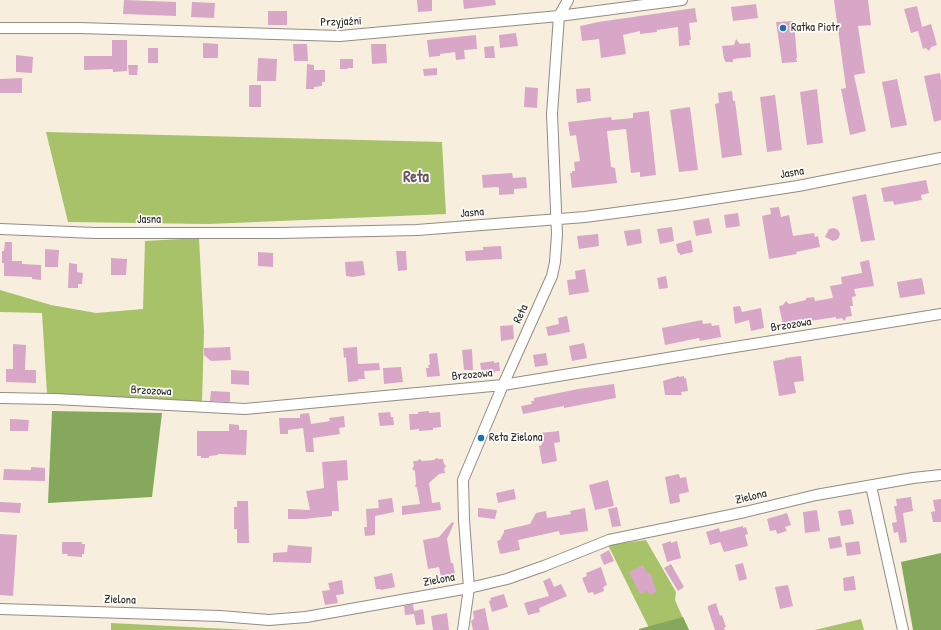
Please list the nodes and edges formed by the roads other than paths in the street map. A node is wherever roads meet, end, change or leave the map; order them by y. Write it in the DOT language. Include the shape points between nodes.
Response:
graph roads {
  1 [pos="568,0"];
  2 [pos="682,0"];
  3 [pos="560,16"];
  4 [pos="0,28"];
  5 [pos="941,158"];
  6 [pos="556,219"];
  7 [pos="0,229"];
  8 [pos="941,314"];
  9 [pos="503,385"];
  10 [pos="0,398"];
  11 [pos="941,475"];
  12 [pos="871,486"];
  13 [pos="469,588"];
  14 [pos="0,609"];
  15 [pos="463,630"];
  16 [pos="903,630"];
  1 -- 3 [label="street, Reta"];
  2 -- 3 [label="street, Przyjaźni"];
  3 -- 4 [label="street, Przyjaźni" via="340,36"];
  3 -- 6 [label="street, Reta" via="552,114"];
  5 -- 6 [label="street, Jasna" via="798,186 668,206"];
  6 -- 7 [label="street, Jasna" via="417,230 288,233 95,233"];
  6 -- 9 [label="street, Reta" via="557,246 552,276"];
  8 -- 9 [label="street, Brzozowa"];
  9 -- 10 [label="street, Brzozowa" via="245,409 55,398"];
  9 -- 13 [label="street, Reta" via="463,480"];
  11 -- 12 [label="street, Zielona"];
  12 -- 13 [label="street, Zielona" via="816,495 609,540 507,579"];
  12 -- 16 [label="street"];
  13 -- 14 [label="street, Zielona" via="306,617 269,620"];
  13 -- 15 [label="street, Reta"];
}
